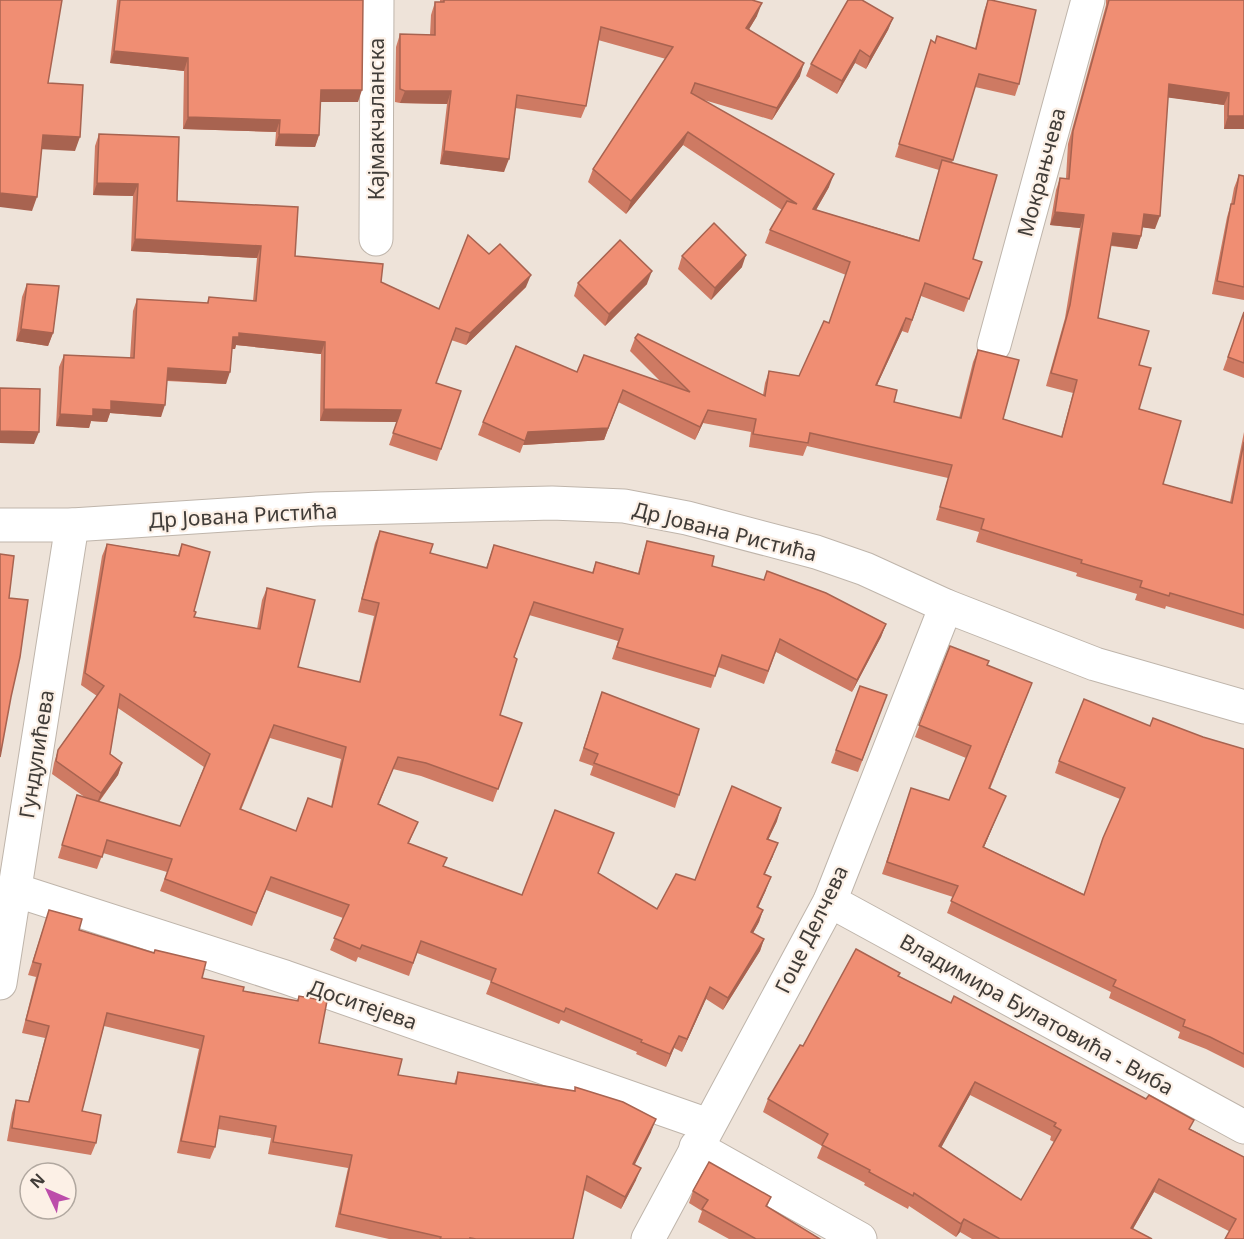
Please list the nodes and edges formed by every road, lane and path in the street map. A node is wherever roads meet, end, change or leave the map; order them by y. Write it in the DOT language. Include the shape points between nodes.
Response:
graph roads {
  1 [pos="377,0"];
  2 [pos="1088,0"];
  3 [pos="376,239"];
  4 [pos="994,345"];
  5 [pos="0,525"];
  6 [pos="72,525"];
  7 [pos="946,606"];
  8 [pos="1244,707"];
  9 [pos="15,890"];
  10 [pos="830,901"];
  11 [pos="0,983"];
  12 [pos="1244,1127"];
  13 [pos="702,1136"];
  14 [pos="648,1239"];
  15 [pos="860,1239"];
  1 -- 3 [label="street, Кајмакчаланска"];
  2 -- 4 [label="street, Мокрањчева"];
  5 -- 6 [label="street, Др Јована Ристића"];
  6 -- 7 [label="street, Др Јована Ристића" via="317,509 552,503 624,506 687,518 816,552 865,569"];
  6 -- 9 [label="street, Гундулићева"];
  7 -- 8 [label="street, Др Јована Ристића" via="1095,664"];
  7 -- 10 [label="street, Гоце Делчева"];
  9 -- 11 [label="street, Гундулићева"];
  9 -- 13 [label="street, Доситејева" via="285,977"];
  10 -- 12 [label="street, Владимира Булатовића - Виба"];
  10 -- 13 [label="street, Гоце Делчева"];
  13 -- 14 [label="street, Гоце Делчева"];
  13 -- 15 [label="street, Доситејева"];
}
